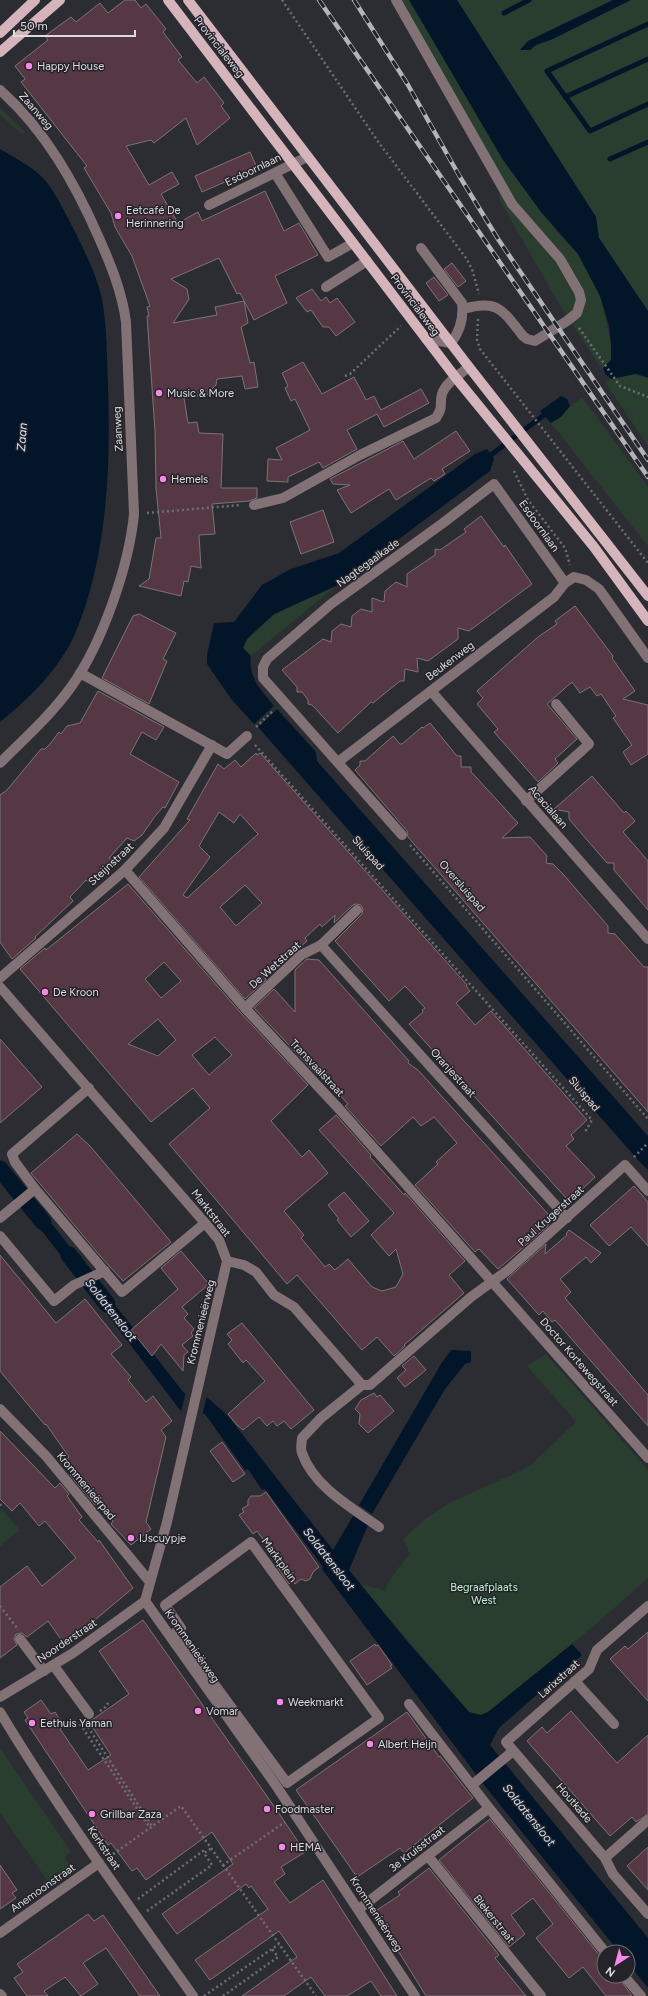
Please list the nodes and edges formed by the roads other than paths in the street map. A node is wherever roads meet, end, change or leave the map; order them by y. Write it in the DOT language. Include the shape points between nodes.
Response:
graph roads {
  1 [pos="35,0"];
  2 [pos="60,0"];
  3 [pos="168,0"];
  4 [pos="188,0"];
  5 [pos="396,0"];
  6 [pos="0,33"];
  7 [pos="0,52"];
  8 [pos="0,90"];
  9 [pos="307,157"];
  10 [pos="292,164"];
  11 [pos="275,172"];
  12 [pos="209,205"];
  13 [pos="353,243"];
  14 [pos="421,248"];
  15 [pos="367,260"];
  16 [pos="326,287"];
  17 [pos="463,309"];
  18 [pos="426,338"];
  19 [pos="451,343"];
  20 [pos="469,367"];
  21 [pos="456,378"];
  22 [pos="494,484"];
  23 [pos="254,504"];
  24 [pos="565,583"];
  25 [pos="648,596"];
  26 [pos="648,621"];
  27 [pos="648,658"];
  28 [pos="80,673"];
  29 [pos="430,690"];
  30 [pos="556,704"];
  31 [pos="247,736"];
  32 [pos="212,745"];
  33 [pos="338,762"];
  34 [pos="0,763"];
  35 [pos="526,800"];
  36 [pos="402,835"];
  37 [pos="125,870"];
  38 [pos="358,910"];
  39 [pos="648,939"];
  40 [pos="321,945"];
  41 [pos="0,978"];
  42 [pos="0,986"];
  43 [pos="245,1008"];
  44 [pos="89,1088"];
  45 [pos="648,1191"];
  46 [pos="31,1192"];
  47 [pos="0,1218"];
  48 [pos="568,1218"];
  49 [pos="205,1223"];
  50 [pos="0,1236"];
  51 [pos="227,1261"];
  52 [pos="105,1271"];
  53 [pos="492,1282"];
  54 [pos="362,1386"];
  55 [pos="0,1409"];
  56 [pos="648,1458"];
  57 [pos="378,1527"];
  58 [pos="150,1582"];
  59 [pos="145,1601"];
  60 [pos="648,1606"];
  61 [pos="20,1639"];
  62 [pos="54,1666"];
  63 [pos="44,1671"];
  64 [pos="575,1681"];
  65 [pos="0,1696"];
  66 [pos="409,1704"];
  67 [pos="0,1712"];
  68 [pos="88,1714"];
  69 [pos="359,1724"];
  70 [pos="614,1724"];
  71 [pos="509,1754"];
  72 [pos="279,1781"];
  73 [pos="475,1783"];
  74 [pos="489,1808"];
  75 [pos="648,1820"];
  76 [pos="428,1856"];
  77 [pos="605,1858"];
  78 [pos="100,1863"];
  79 [pos="359,1910"];
  80 [pos="648,1914"];
  81 [pos="0,1933"];
  82 [pos="599,1944"];
  83 [pos="631,1984"];
  84 [pos="193,1996"];
  85 [pos="415,1996"];
  86 [pos="541,1996"];
  87 [pos="641,1996"];
  1 -- 6 [label="main road"];
  2 -- 7 [label="main road"];
  3 -- 10 [label="main road, Provincialeweg"];
  4 -- 9 [label="main road, Provincialeweg"];
  5 -- 17 [label="street" via="512,204 560,260 581,300 580,308 572,318 542,338 531,341 523,336 503,311 479,304"];
  8 -- 28 [label="street, Zaanweg" via="24,113 64,167 86,208 122,298 126,322 134,514 120,579"];
  9 -- 10 [label="street, Esdoornlaan"];
  9 -- 19 [label="main road, Provincialeweg"];
  10 -- 11 [label="street, Esdoornlaan"];
  10 -- 13 [label="main road, Provincialeweg"];
  11 -- 12 [label="street, Esdoornlaan"];
  11 -- 13 [label="street" via="328,257"];
  13 -- 15 [label="main road, Provincialeweg"];
  14 -- 17 [label="street" via="462,303"];
  15 -- 16 [label="street"];
  15 -- 18 [label="main road, Provincialeweg"];
  17 -- 19 [label="street" via="459,332"];
  18 -- 19 [label="street"];
  18 -- 21 [label="main road, Provincialeweg"];
  19 -- 20 [label="main road, Provincialeweg"];
  20 -- 21 [label="street"];
  20 -- 25 [label="main road, Provincialeweg"];
  21 -- 23 [label="street" via="448,384 442,395 442,409 436,418 360,455 284,498"];
  21 -- 26 [label="main road, Provincialeweg" via="594,547"];
  22 -- 24 [label="street, Esdoornlaan"];
  22 -- 33 [label="street, Nagtegaalkade" via="331,604 267,659 263,667 263,678"];
  24 -- 27 [label="street, Beukenweg" via="574,577 586,580 598,588"];
  24 -- 29 [label="street, Beukenweg" via="554,597"];
  28 -- 32 [label="street"];
  28 -- 34 [label="street, Zaanweg" via="44,719"];
  29 -- 33 [label="street, Beukenweg"];
  29 -- 35 [label="street, Acacialaan"];
  30 -- 35 [label="street" via="589,744"];
  31 -- 32 [label="street" via="227,754"];
  32 -- 37 [label="street, Steijnstraat" via="164,828"];
  33 -- 36 [label="street"];
  35 -- 39 [label="street, Acacialaan"];
  37 -- 41 [label="street, Steijnstraat"];
  37 -- 43 [label="street, Transvaalstraat"];
  38 -- 40 [label="street, De Wetstraat"];
  40 -- 43 [label="street, De Wetstraat" via="301,955"];
  40 -- 48 [label="street, Oranjestraat"];
  42 -- 44 [label="street, Marktstraat"];
  43 -- 53 [label="street, Transvaalstraat"];
  44 -- 46 [label="street" via="12,1154"];
  44 -- 49 [label="street, Marktstraat"];
  45 -- 48 [label="street, Paul Krugerstraat" via="629,1162"];
  46 -- 47 [label="street"];
  46 -- 52 [label="street"];
  48 -- 53 [label="street, Paul Krugerstraat"];
  49 -- 51 [label="street, Marktstraat" via="219,1240"];
  49 -- 52 [label="street" via="122,1292"];
  50 -- 52 [label="street" via="54,1301 74,1285"];
  51 -- 54 [label="street" via="244,1265 256,1272 274,1295 294,1307"];
  51 -- 58 [label="street, Krommenieërweg" via="167,1522"];
  53 -- 54 [label="street" via="471,1297 370,1385"];
  53 -- 56 [label="street, Doctor Kortewegstraat"];
  54 -- 57 [label="street" via="322,1418 302,1438 301,1452 326,1488"];
  55 -- 58 [label="street, Krommenieërpad" via="46,1456"];
  58 -- 59 [label="street, Krommenieërweg"];
  59 -- 62 [label="street, Noorderstraat"];
  59 -- 72 [label="street, Krommenieërweg"];
  60 -- 64 [label="street, Larixstraat" via="597,1650 589,1669"];
  61 -- 63 [label="street"];
  62 -- 63 [label="street, Noorderstraat"];
  62 -- 68 [label="street"];
  63 -- 65 [label="street, Noorderstraat"];
  64 -- 70 [label="street"];
  64 -- 71 [label="street, Larixstraat" via="506,1742"];
  66 -- 73 [label="street"];
  67 -- 78 [label="street, Kerkstraat"];
  69 -- 72 [label="street"];
  71 -- 73 [label="street"];
  71 -- 77 [label="street, Houtkade"];
  72 -- 72 [label="street, Marktplein" via="287,1783 379,1718 251,1542 165,1605 181,1628 176,1632"];
  72 -- 79 [label="street, Krommenieërweg" via="295,1814"];
  73 -- 74 [label="street"];
  74 -- 76 [label="street, 3e Kruisstraat"];
  74 -- 82 [label="street"];
  75 -- 77 [label="street"];
  76 -- 79 [label="street, 3e Kruisstraat"];
  76 -- 86 [label="street, Blekerstraat"];
  77 -- 80 [label="street, Houtkade" via="613,1874"];
  78 -- 81 [label="street, Anemoonstraat"];
  78 -- 84 [label="street, Kerkstraat"];
  79 -- 85 [label="street, Krommenieërweg"];
  83 -- 87 [label="street"];
}
